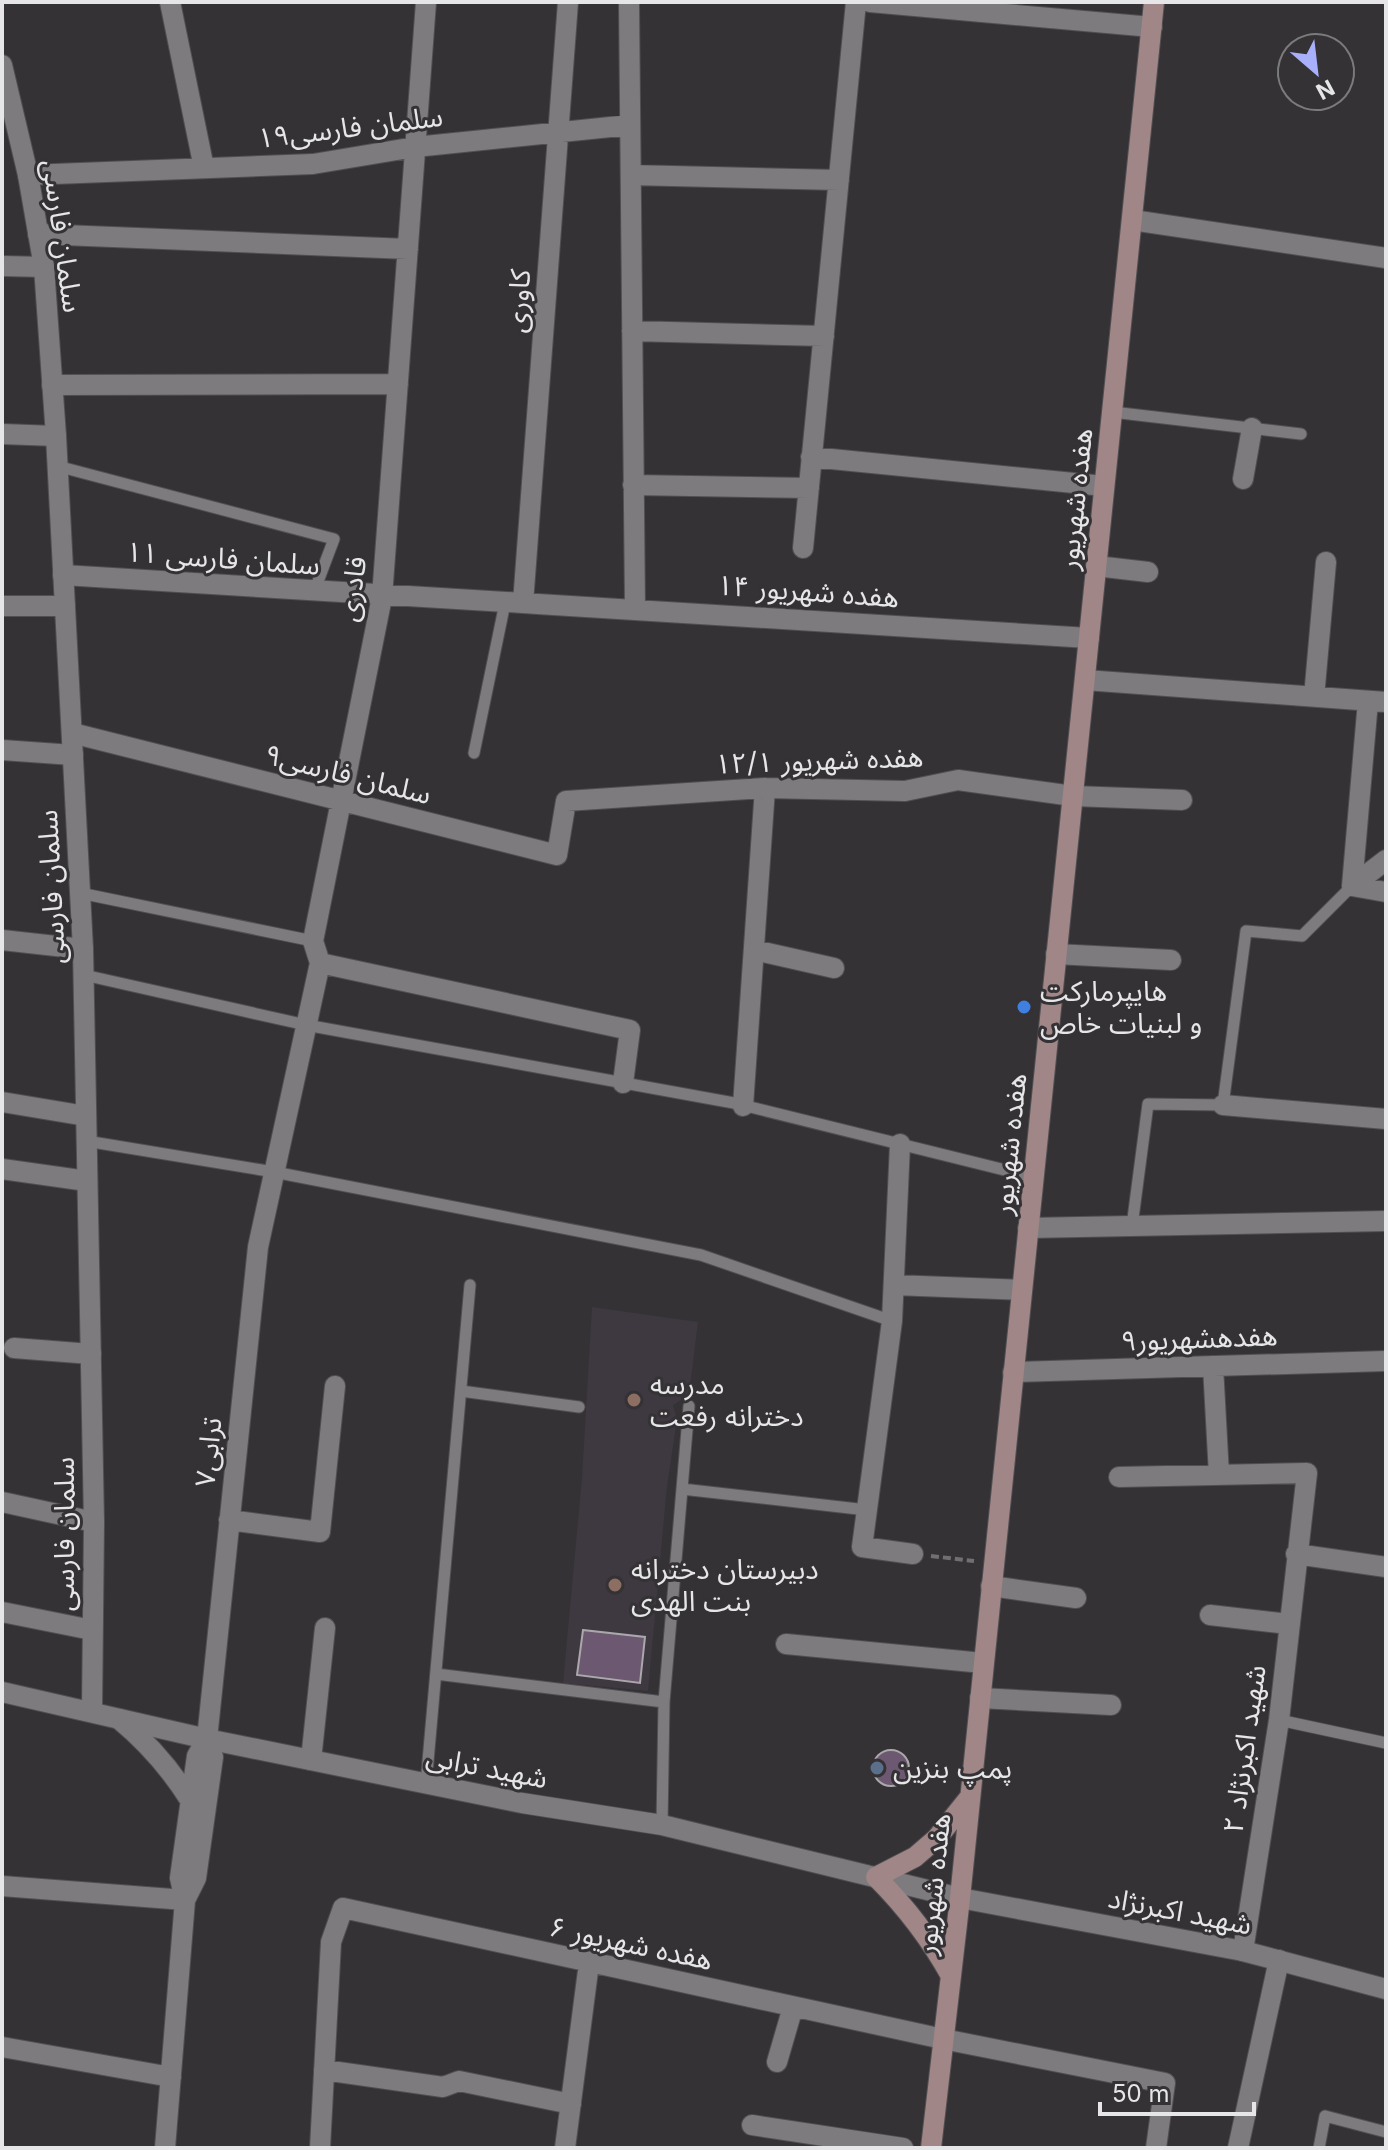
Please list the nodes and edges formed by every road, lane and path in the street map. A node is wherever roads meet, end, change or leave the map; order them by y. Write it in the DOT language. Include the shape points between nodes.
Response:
graph roads {
  1 [pos="170,2"];
  2 [pos="426,2"];
  3 [pos="568,2"];
  4 [pos="629,2"];
  5 [pos="856,2"];
  6 [pos="870,2"];
  7 [pos="1154,2"];
  8 [pos="1152,27"];
  9 [pos="2,65"];
  10 [pos="630,125"];
  11 [pos="558,132"];
  12 [pos="415,147"];
  13 [pos="204,168"];
  14 [pos="28,175"];
  15 [pos="631,175"];
  16 [pos="839,180"];
  17 [pos="1132,220"];
  18 [pos="38,234"];
  19 [pos="408,249"];
  20 [pos="1386,258"];
  21 [pos="2,266"];
  22 [pos="44,267"];
  23 [pos="632,331"];
  24 [pos="824,336"];
  25 [pos="398,384"];
  26 [pos="52,385"];
  27 [pos="1112,412"];
  28 [pos="1252,428"];
  29 [pos="2,434"];
  30 [pos="1301,434"];
  31 [pos="56,436"];
  32 [pos="811,457"];
  33 [pos="57,466"];
  34 [pos="1243,479"];
  35 [pos="633,485"];
  36 [pos="1104,486"];
  37 [pos="809,488"];
  38 [pos="803,548"];
  39 [pos="1326,562"];
  40 [pos="1096,566"];
  41 [pos="1148,572"];
  42 [pos="63,575"];
  43 [pos="314,592"];
  44 [pos="382,597"];
  45 [pos="514,603"];
  46 [pos="2,606"];
  47 [pos="65,606"];
  48 [pos="635,609"];
  49 [pos="1089,638"];
  50 [pos="1085,680"];
  51 [pos="1314,697"];
  52 [pos="1377,702"];
  53 [pos="72,733"];
  54 [pos="2,750"];
  55 [pos="474,753"];
  56 [pos="73,755"];
  57 [pos="765,788"];
  58 [pos="1073,796"];
  59 [pos="1182,800"];
  60 [pos="341,801"];
  61 [pos="566,801"];
  62 [pos="1386,860"];
  63 [pos="1352,886"];
  64 [pos="1386,892"];
  65 [pos="80,893"];
  66 [pos="2,940"];
  67 [pos="313,941"];
  68 [pos="83,949"];
  69 [pos="754,950"];
  70 [pos="1056,954"];
  71 [pos="1171,960"];
  72 [pos="320,963"];
  73 [pos="834,968"];
  74 [pos="84,975"];
  75 [pos="306,1025"];
  76 [pos="623,1083"];
  77 [pos="2,1102"];
  78 [pos="1223,1105"];
  79 [pos="743,1106"];
  80 [pos="86,1116"];
  81 [pos="1386,1119"];
  82 [pos="86,1141"];
  83 [pos="900,1144"];
  84 [pos="2,1169"];
  85 [pos="274,1172"];
  86 [pos="1033,1177"];
  87 [pos="87,1181"];
  88 [pos="1386,1221"];
  89 [pos="1132,1226"];
  90 [pos="1028,1228"];
  91 [pos="470,1285"];
  92 [pos="894,1285"];
  93 [pos="1022,1290"];
  94 [pos="892,1321"];
  95 [pos="14,1348"];
  96 [pos="91,1354"];
  97 [pos="1386,1361"];
  98 [pos="1213,1366"];
  99 [pos="1013,1372"];
  100 [pos="335,1386"];
  101 [pos="461,1391"];
  102 [pos="689,1406"];
  103 [pos="579,1407"];
  104 [pos="1219,1475"];
  105 [pos="1119,1477"];
  106 [pos="682,1489"];
  107 [pos="2,1502"];
  108 [pos="867,1510"];
  109 [pos="229,1520"];
  110 [pos="94,1522"];
  111 [pos="913,1554"];
  112 [pos="1296,1554"];
  113 [pos="994,1563"];
  114 [pos="1386,1567"];
  115 [pos="991,1586"];
  116 [pos="1076,1598"];
  117 [pos="2,1612"];
  118 [pos="1210,1615"];
  119 [pos="1289,1624"];
  120 [pos="325,1628"];
  121 [pos="92,1630"];
  122 [pos="786,1644"];
  123 [pos="983,1663"];
  124 [pos="436,1674"];
  125 [pos="2,1692"];
  126 [pos="980,1698"];
  127 [pos="664,1702"];
  128 [pos="1111,1705"];
  129 [pos="92,1712"];
  130 [pos="119,1719"];
  131 [pos="1279,1720"];
  132 [pos="207,1739"];
  133 [pos="1386,1743"];
  134 [pos="311,1760"];
  135 [pos="426,1784"];
  136 [pos="970,1797"];
  137 [pos="190,1800"];
  138 [pos="662,1825"];
  139 [pos="876,1877"];
  140 [pos="2,1886"];
  141 [pos="960,1898"];
  142 [pos="185,1900"];
  143 [pos="1243,1951"];
  144 [pos="1279,1960"];
  145 [pos="589,1963"];
  146 [pos="951,1976"];
  147 [pos="1386,1989"];
  148 [pos="793,2007"];
  149 [pos="943,2039"];
  150 [pos="2,2047"];
  151 [pos="777,2062"];
  152 [pos="324,2070"];
  153 [pos="171,2077"];
  154 [pos="571,2104"];
  155 [pos="752,2125"];
  156 [pos="1386,2132"];
  157 [pos="165,2148"];
  158 [pos="320,2148"];
  159 [pos="565,2148"];
  160 [pos="903,2148"];
  161 [pos="931,2148"];
  162 [pos="1156,2148"];
  163 [pos="1238,2148"];
  164 [pos="1319,2148"];
  1 -- 13 [label="street"];
  2 -- 12 [label="street, قادری"];
  3 -- 11 [label="street, کاوری"];
  4 -- 10 [label="street"];
  5 -- 16 [label="street"];
  6 -- 8 [label="street"];
  7 -- 8 [label="main road, هفده شهریور"];
  8 -- 17 [label="main road, هفده شهریور"];
  9 -- 14 [label="street, سلمان فارسی"];
  10 -- 11 [label="street, سلمان فارسی۱۹"];
  10 -- 15 [label="street"];
  11 -- 12 [label="street, سلمان فارسی۱۹"];
  11 -- 45 [label="street, کاوری"];
  12 -- 13 [label="street, سلمان فارسی۱۹" via="313,164"];
  12 -- 19 [label="street, قادری"];
  13 -- 14 [label="street, سلمان فارسی۱۹"];
  14 -- 18 [label="street, سلمان فارسی"];
  15 -- 16 [label="street"];
  15 -- 23 [label="street"];
  16 -- 24 [label="street"];
  17 -- 20 [label="street"];
  17 -- 27 [label="main road, هفده شهریور"];
  18 -- 19 [label="street"];
  18 -- 22 [label="street, سلمان فارسی"];
  19 -- 25 [label="street, قادری"];
  21 -- 22 [label="street"];
  22 -- 26 [label="street, سلمان فارسی"];
  23 -- 24 [label="street"];
  23 -- 35 [label="street"];
  24 -- 32 [label="street"];
  25 -- 26 [label="street"];
  25 -- 44 [label="street, قادری"];
  26 -- 31 [label="street, سلمان فارسی"];
  27 -- 28 [label="lane"];
  27 -- 36 [label="main road, هفده شهریور"];
  28 -- 30 [label="lane"];
  28 -- 34 [label="street"];
  29 -- 31 [label="street"];
  31 -- 33 [label="street, سلمان فارسی"];
  32 -- 36 [label="street"];
  32 -- 37 [label="street"];
  33 -- 42 [label="street, سلمان فارسی"];
  33 -- 43 [label="lane" via="334,539"];
  35 -- 37 [label="street"];
  35 -- 48 [label="street"];
  36 -- 40 [label="main road, هفده شهریور"];
  37 -- 38 [label="street"];
  39 -- 51 [label="street"];
  40 -- 41 [label="street"];
  40 -- 49 [label="main road, هفده شهریور"];
  42 -- 43 [label="street, سلمان فارسی ۱۱"];
  42 -- 47 [label="street, سلمان فارسی"];
  43 -- 44 [label="street, سلمان فارسی ۱۱"];
  44 -- 45 [label="street, سلمان فارسی ۱۱"];
  44 -- 60 [label="street, قادری"];
  45 -- 48 [label="street, هفده شهریور ۱۴"];
  45 -- 55 [label="lane"];
  46 -- 47 [label="street"];
  47 -- 53 [label="street, سلمان فارسی"];
  48 -- 49 [label="street, هفده شهریور ۱۴"];
  49 -- 50 [label="main road, هفده شهریور"];
  50 -- 51 [label="street"];
  50 -- 58 [label="main road, هفده شهریور"];
  51 -- 52 [label="street"];
  52 -- 63 [label="street"];
  53 -- 56 [label="street, سلمان فارسی"];
  53 -- 60 [label="street, سلمان فارسی۹"];
  54 -- 56 [label="street"];
  56 -- 65 [label="street, سلمان فارسی"];
  57 -- 58 [label="street, هفده شهریور ۱۲/۱" via="905,791 958,780"];
  57 -- 61 [label="street, هفده شهریور ۱۲/۱"];
  57 -- 69 [label="street"];
  58 -- 59 [label="street, هفده شهریور ۱۲/۱"];
  58 -- 70 [label="main road, هفده شهریور"];
  60 -- 61 [label="street, سلمان فارسی۹" via="557,855"];
  60 -- 67 [label="street, قادری"];
  62 -- 63 [label="street"];
  63 -- 64 [label="street"];
  63 -- 78 [label="lane" via="1302,936 1246,931"];
  65 -- 67 [label="lane"];
  65 -- 68 [label="street, سلمان فارسی"];
  66 -- 68 [label="street"];
  67 -- 72 [label="street, قادری"];
  68 -- 74 [label="street, سلمان فارسی"];
  69 -- 73 [label="street"];
  69 -- 79 [label="street"];
  70 -- 71 [label="street"];
  70 -- 86 [label="main road, هفده شهریور"];
  72 -- 75 [label="street"];
  72 -- 76 [label="street" via="630,1030"];
  74 -- 75 [label="lane"];
  74 -- 80 [label="street, سلمان فارسی"];
  75 -- 76 [label="lane"];
  75 -- 85 [label="street"];
  76 -- 79 [label="lane"];
  77 -- 80 [label="street"];
  78 -- 81 [label="street"];
  78 -- 89 [label="lane" via="1148,1104"];
  79 -- 83 [label="lane"];
  80 -- 82 [label="street, سلمان فارسی"];
  82 -- 85 [label="lane"];
  82 -- 87 [label="street, سلمان فارسی"];
  83 -- 86 [label="lane"];
  83 -- 92 [label="street"];
  84 -- 87 [label="street"];
  85 -- 94 [label="lane" via="701,1255"];
  85 -- 109 [label="street, ترابی۷" via="258,1247"];
  86 -- 90 [label="main road, هفده شهریور"];
  87 -- 96 [label="street, سلمان فارسی"];
  88 -- 89 [label="street"];
  89 -- 90 [label="street"];
  90 -- 93 [label="main road, هفده شهریور"];
  91 -- 101 [label="lane"];
  92 -- 93 [label="street"];
  92 -- 94 [label="street"];
  93 -- 99 [label="main road, هفده شهریور"];
  94 -- 108 [label="street"];
  95 -- 96 [label="street"];
  96 -- 110 [label="street, سلمان فارسی"];
  97 -- 98 [label="street, هفدهشهریور۹"];
  98 -- 99 [label="street, هفدهشهریور۹"];
  98 -- 104 [label="street"];
  99 -- 113 [label="main road, هفده شهریور"];
  100 -- 109 [label="street" via="320,1532"];
  101 -- 103 [label="lane"];
  101 -- 124 [label="lane"];
  102 -- 106 [label="lane"];
  104 -- 105 [label="street"];
  104 -- 112 [label="street, شهید اکبرنژاد ۲" via="1307,1473"];
  106 -- 108 [label="lane"];
  106 -- 127 [label="lane"];
  107 -- 110 [label="street"];
  108 -- 111 [label="street" via="862,1547"];
  109 -- 132 [label="street, ترابی۷"];
  110 -- 121 [label="street, سلمان فارسی"];
  111 -- 113 [label="path"];
  112 -- 114 [label="street"];
  112 -- 119 [label="street, شهید اکبرنژاد ۲"];
  113 -- 115 [label="main road, هفده شهریور"];
  115 -- 116 [label="street"];
  115 -- 123 [label="main road, هفده شهریور"];
  117 -- 121 [label="street"];
  118 -- 119 [label="street"];
  119 -- 131 [label="street, شهید اکبرنژاد ۲"];
  120 -- 134 [label="street"];
  121 -- 129 [label="street, سلمان فارسی"];
  122 -- 123 [label="street"];
  123 -- 126 [label="main road, هفده شهریور"];
  124 -- 127 [label="lane"];
  124 -- 135 [label="lane"];
  125 -- 129 [label="street, شهید ترابی"];
  126 -- 128 [label="street"];
  126 -- 136 [label="main road, هفده شهریور"];
  127 -- 138 [label="lane"];
  129 -- 130 [label="street, شهید ترابی"];
  130 -- 132 [label="street, شهید ترابی"];
  130 -- 137 [label="street" via="171,1769"];
  131 -- 133 [label="lane"];
  131 -- 143 [label="street, شهید اکبرنژاد ۲"];
  132 -- 134 [label="street, شهید ترابی"];
  132 -- 137 [label="street" via="197,1756"];
  132 -- 142 [label="street" via="211,1772 196,1878"];
  134 -- 135 [label="street, شهید ترابی"];
  135 -- 138 [label="street, شهید ترابی"];
  136 -- 139 [label="main road" via="915,1857"];
  136 -- 141 [label="main road, هفده شهریور"];
  137 -- 142 [label="street" via="180,1878"];
  138 -- 139 [label="street, شهید ترابی"];
  139 -- 141 [label="street, شهید ترابی"];
  139 -- 146 [label="main road" via="914,1917"];
  140 -- 142 [label="street"];
  141 -- 143 [label="street, شهید اکبرنژاد"];
  141 -- 146 [label="main road, هفده شهریور"];
  142 -- 153 [label="street"];
  143 -- 144 [label="street, شهید اکبرنژاد"];
  144 -- 147 [label="street, شهید اکبرنژاد"];
  144 -- 163 [label="street"];
  145 -- 148 [label="street, هفده شهریور ۶"];
  145 -- 152 [label="street, هفده شهریور ۶" via="343,1908 331,1942"];
  145 -- 154 [label="street"];
  146 -- 149 [label="main road, هفده شهریور"];
  148 -- 149 [label="street, هفده شهریور ۶"];
  148 -- 151 [label="street"];
  149 -- 161 [label="main road, هفده شهریور"];
  149 -- 162 [label="street, هفده شهریور ۶" via="1165,2083"];
  150 -- 153 [label="street"];
  152 -- 154 [label="street" via="443,2087 459,2081"];
  152 -- 158 [label="street"];
  153 -- 157 [label="street"];
  154 -- 159 [label="street"];
  155 -- 160 [label="street"];
  156 -- 164 [label="lane" via="1325,2116"];
}
